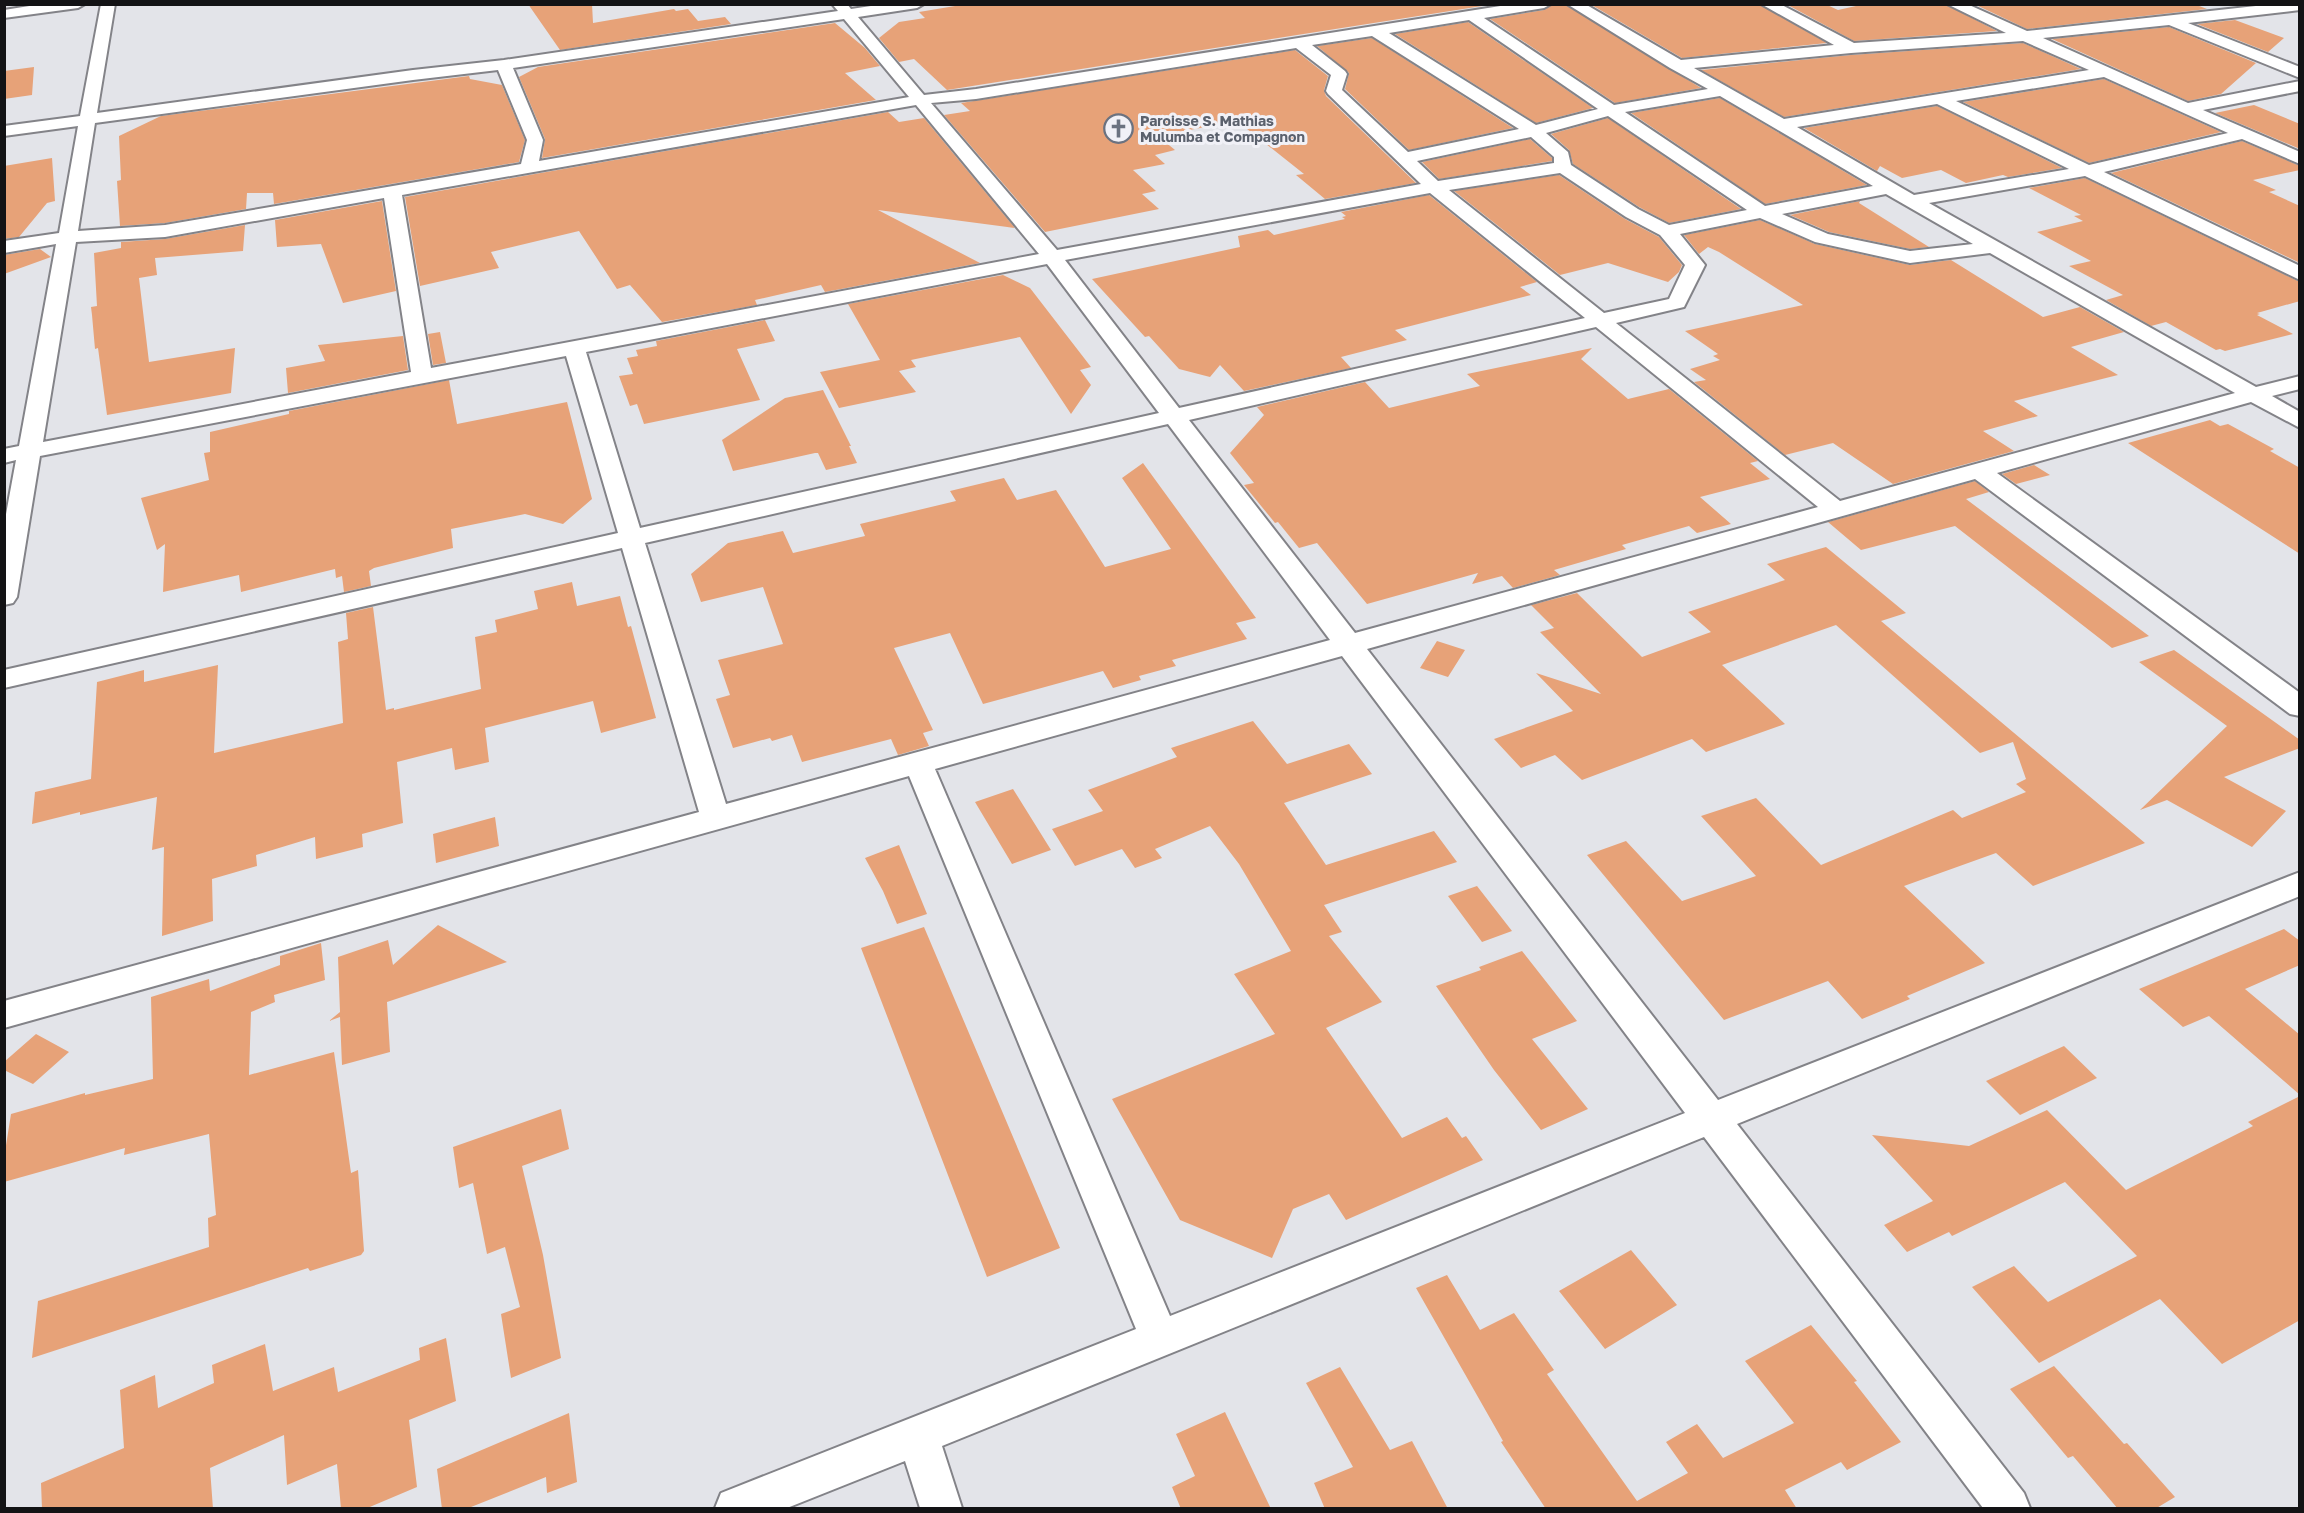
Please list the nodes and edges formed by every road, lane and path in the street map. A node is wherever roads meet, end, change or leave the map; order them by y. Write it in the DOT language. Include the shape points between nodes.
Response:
graph roads {
  1 [pos="78,4"];
  2 [pos="108,4"];
  3 [pos="917,4"];
  4 [pos="1544,4"];
  5 [pos="1574,4"];
  6 [pos="1768,4"];
  7 [pos="1954,4"];
  8 [pos="2300,6"];
  9 [pos="2140,8"];
  10 [pos="843,9"];
  11 [pos="4,14"];
  12 [pos="1472,16"];
  13 [pos="2168,20"];
  14 [pos="1376,31"];
  15 [pos="2024,36"];
  16 [pos="1299,43"];
  17 [pos="1851,48"];
  18 [pos="504,65"];
  19 [pos="1675,65"];
  20 [pos="2107,72"];
  21 [pos="2300,73"];
  22 [pos="2300,86"];
  23 [pos="1722,92"];
  24 [pos="1939,99"];
  25 [pos="918,100"];
  26 [pos="2186,108"];
  27 [pos="1611,110"];
  28 [pos="87,120"];
  29 [pos="1780,125"];
  30 [pos="4,131"];
  31 [pos="1534,131"];
  32 [pos="2244,134"];
  33 [pos="1406,158"];
  34 [pos="2300,159"];
  35 [pos="1563,167"];
  36 [pos="529,168"];
  37 [pos="2086,171"];
  38 [pos="1434,187"];
  39 [pos="1889,188"];
  40 [pos="392,192"];
  41 [pos="1911,201"];
  42 [pos="1763,213"];
  43 [pos="1667,231"];
  44 [pos="67,237"];
  45 [pos="4,247"];
  46 [pos="1991,247"];
  47 [pos="1052,257"];
  48 [pos="2300,274"];
  49 [pos="1600,321"];
  50 [pos="574,348"];
  51 [pos="423,376"];
  52 [pos="2300,382"];
  53 [pos="2255,395"];
  54 [pos="1174,416"];
  55 [pos="2300,421"];
  56 [pos="30,451"];
  57 [pos="4,456"];
  58 [pos="1979,471"];
  59 [pos="1838,510"];
  60 [pos="631,538"];
  61 [pos="4,597"];
  62 [pos="1348,645"];
  63 [pos="4,679"];
  64 [pos="2300,707"];
  65 [pos="918,763"];
  66 [pos="716,819"];
  67 [pos="2300,883"];
  68 [pos="4,1015"];
  69 [pos="1711,1118"];
  70 [pos="1160,1339"];
  71 [pos="918,1436"];
  72 [pos="736,1509"];
  73 [pos="941,1509"];
  74 [pos="2009,1509"];
  1 -- 11 [label="street"];
  2 -- 28 [label="street"];
  3 -- 10 [label="street"];
  4 -- 12 [label="street"];
  5 -- 19 [label="street"];
  6 -- 17 [label="street"];
  7 -- 15 [label="street"];
  8 -- 13 [label="street"];
  9 -- 13 [label="street"];
  10 -- 18 [label="street"];
  10 -- 25 [label="street"];
  12 -- 14 [label="street"];
  12 -- 27 [label="street"];
  13 -- 15 [label="street"];
  13 -- 21 [label="street"];
  14 -- 16 [label="street"];
  14 -- 31 [label="street"];
  15 -- 17 [label="street"];
  15 -- 20 [label="street"];
  16 -- 25 [label="street"];
  16 -- 33 [label="street" via="1339,74 1334,91"];
  17 -- 19 [label="street"];
  18 -- 28 [label="street"];
  18 -- 36 [label="street" via="535,141"];
  19 -- 23 [label="street"];
  20 -- 24 [label="street"];
  20 -- 26 [label="street"];
  22 -- 26 [label="street"];
  23 -- 27 [label="street"];
  23 -- 29 [label="street"];
  24 -- 29 [label="street"];
  24 -- 37 [label="street"];
  25 -- 36 [label="street"];
  25 -- 47 [label="street"];
  26 -- 32 [label="street"];
  27 -- 31 [label="street"];
  27 -- 42 [label="street"];
  28 -- 30 [label="street"];
  28 -- 44 [label="street"];
  29 -- 39 [label="street"];
  31 -- 33 [label="street"];
  31 -- 35 [label="street" via="1562,156"];
  32 -- 34 [label="street"];
  32 -- 37 [label="street"];
  33 -- 38 [label="street"];
  35 -- 38 [label="street"];
  35 -- 43 [label="street" via="1632,213"];
  36 -- 40 [label="street"];
  37 -- 41 [label="street"];
  37 -- 48 [label="street"];
  38 -- 47 [label="street"];
  38 -- 49 [label="street"];
  39 -- 41 [label="street"];
  39 -- 42 [label="street"];
  40 -- 44 [label="street" via="165,231"];
  40 -- 51 [label="street"];
  41 -- 46 [label="street"];
  42 -- 43 [label="street"];
  42 -- 46 [label="street" via="1822,238 1910,257"];
  43 -- 49 [label="street" via="1695,265 1677,303"];
  44 -- 45 [label="street"];
  44 -- 56 [label="street"];
  46 -- 53 [label="street"];
  47 -- 50 [label="street"];
  47 -- 54 [label="street"];
  49 -- 54 [label="street"];
  49 -- 59 [label="street"];
  50 -- 51 [label="street"];
  50 -- 60 [label="street"];
  51 -- 56 [label="street"];
  52 -- 53 [label="street"];
  53 -- 55 [label="street"];
  53 -- 58 [label="street"];
  54 -- 60 [label="street"];
  54 -- 62 [label="street"];
  56 -- 57 [label="street"];
  56 -- 61 [label="street"];
  58 -- 59 [label="street"];
  58 -- 64 [label="street"];
  59 -- 62 [label="street"];
  60 -- 63 [label="street"];
  60 -- 66 [label="street"];
  62 -- 65 [label="street"];
  62 -- 69 [label="street"];
  65 -- 66 [label="street"];
  65 -- 70 [label="street"];
  66 -- 68 [label="street"];
  67 -- 69 [label="street"];
  69 -- 70 [label="street"];
  69 -- 74 [label="street"];
  70 -- 71 [label="street"];
  71 -- 72 [label="street"];
  71 -- 73 [label="street"];
}
